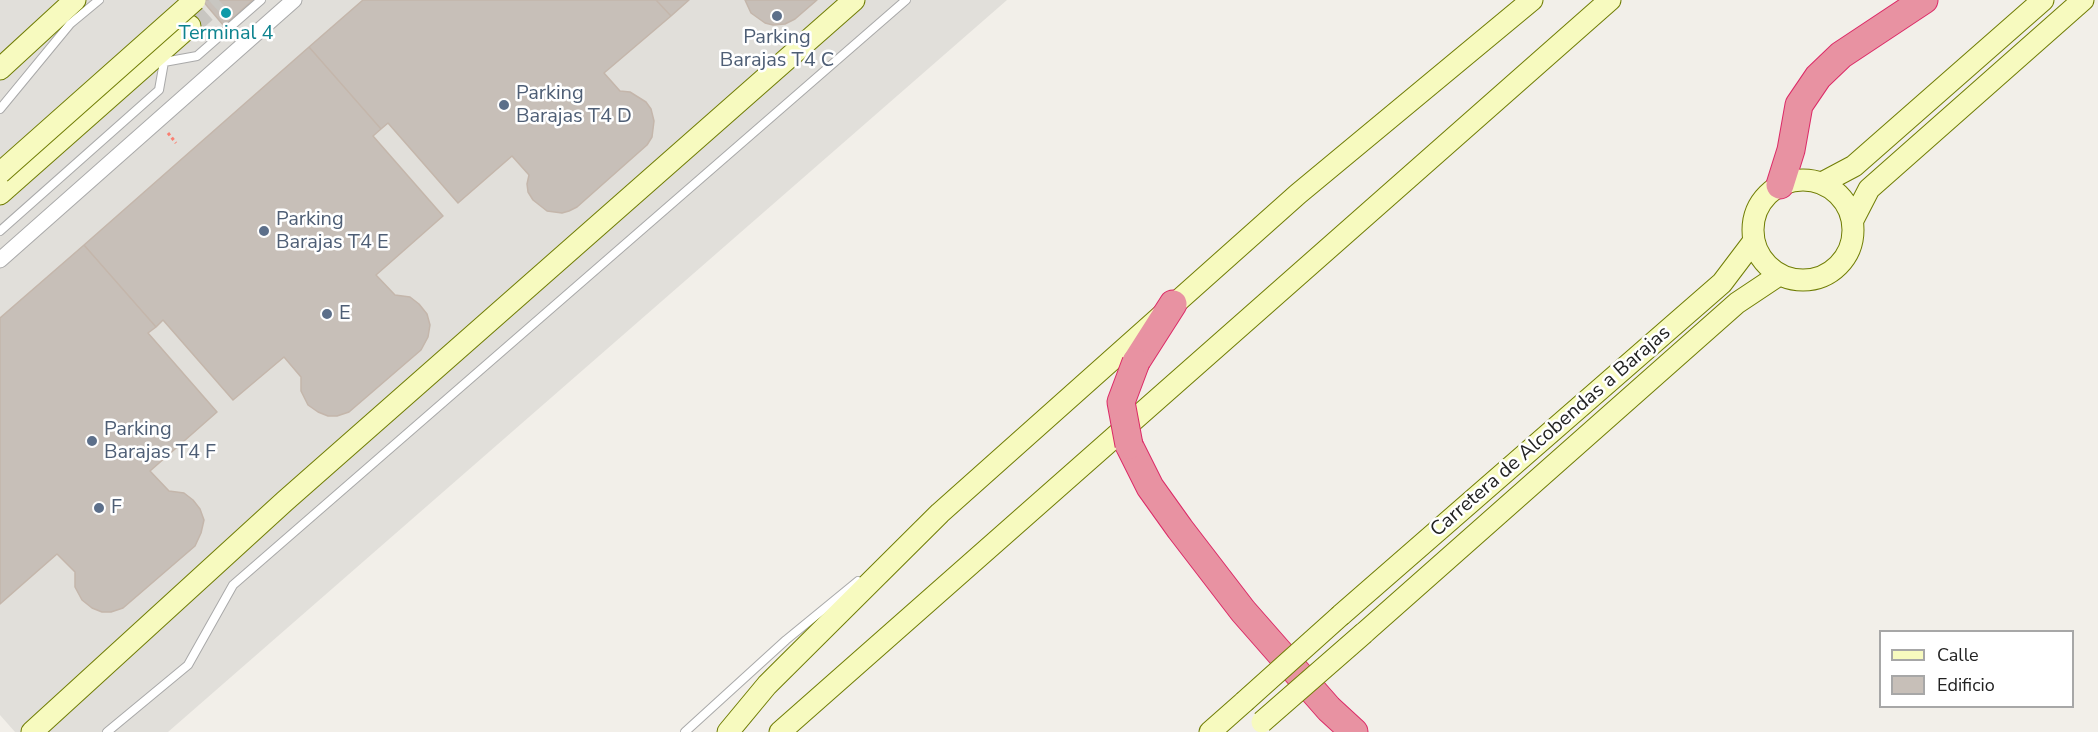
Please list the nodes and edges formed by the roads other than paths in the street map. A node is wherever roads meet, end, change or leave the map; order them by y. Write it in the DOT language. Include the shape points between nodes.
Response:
graph roads {
  1 [pos="75,0"];
  2 [pos="99,0"];
  3 [pos="195,0"];
  4 [pos="261,0"];
  5 [pos="294,0"];
  6 [pos="854,0"];
  7 [pos="906,0"];
  8 [pos="1532,0"];
  9 [pos="1610,0"];
  10 [pos="1924,0"];
  11 [pos="2043,0"];
  12 [pos="2083,0"];
  13 [pos="190,26"];
  14 [pos="0,69"];
  15 [pos="0,109"];
  16 [pos="0,173"];
  17 [pos="1822,183"];
  18 [pos="1780,184"];
  19 [pos="0,194"];
  20 [pos="1853,220"];
  21 [pos="0,231"];
  22 [pos="1753,242"];
  23 [pos="0,260"];
  24 [pos="1779,275"];
  25 [pos="1173,304"];
  26 [pos="940,513"];
  27 [pos="1256,727"];
  28 [pos="32,732"];
  29 [pos="107,732"];
  30 [pos="685,732"];
  31 [pos="728,732"];
  32 [pos="780,732"];
  33 [pos="1210,732"];
  34 [pos="1354,732"];
  1 -- 14 [label="street"];
  2 -- 15 [label="lane" via="70,24"];
  3 -- 16 [label="street, bridge"];
  4 -- 21 [label="lane" via="197,56 164,62 159,90"];
  5 -- 23 [label="street"];
  6 -- 28 [label="street" via="285,501"];
  7 -- 29 [label="lane" via="233,585 188,665"];
  8 -- 25 [label="street" via="1298,194"];
  9 -- 32 [label="street"];
  10 -- 18 [label="highway" via="1841,55 1818,76 1799,105"];
  11 -- 17 [label="street" via="1854,166"];
  12 -- 20 [label="street" via="1869,189"];
  13 -- 19 [label="street"];
  17 -- 18 [label="street" via="1801,179"];
  17 -- 20 [label="street" via="1842,198"];
  18 -- 22 [label="street" via="1757,208"];
  20 -- 24 [label="street" via="1850,249 1833,271 1806,281"];
  22 -- 24 [label="street" via="1762,261"];
  22 -- 33 [label="street, Carretera de Alcobendas a Barajas, bridge" via="1722,283"];
  24 -- 27 [label="street, Carretera de Alcobendas a Barajas, bridge" via="1737,303"];
  25 -- 26 [label="street"];
  25 -- 34 [label="highway, bridge" via="1136,362 1121,402 1129,445 1150,486 1244,611 1329,709"];
  26 -- 30 [label="lane" via="786,640"];
  26 -- 31 [label="street" via="767,685"];
}
